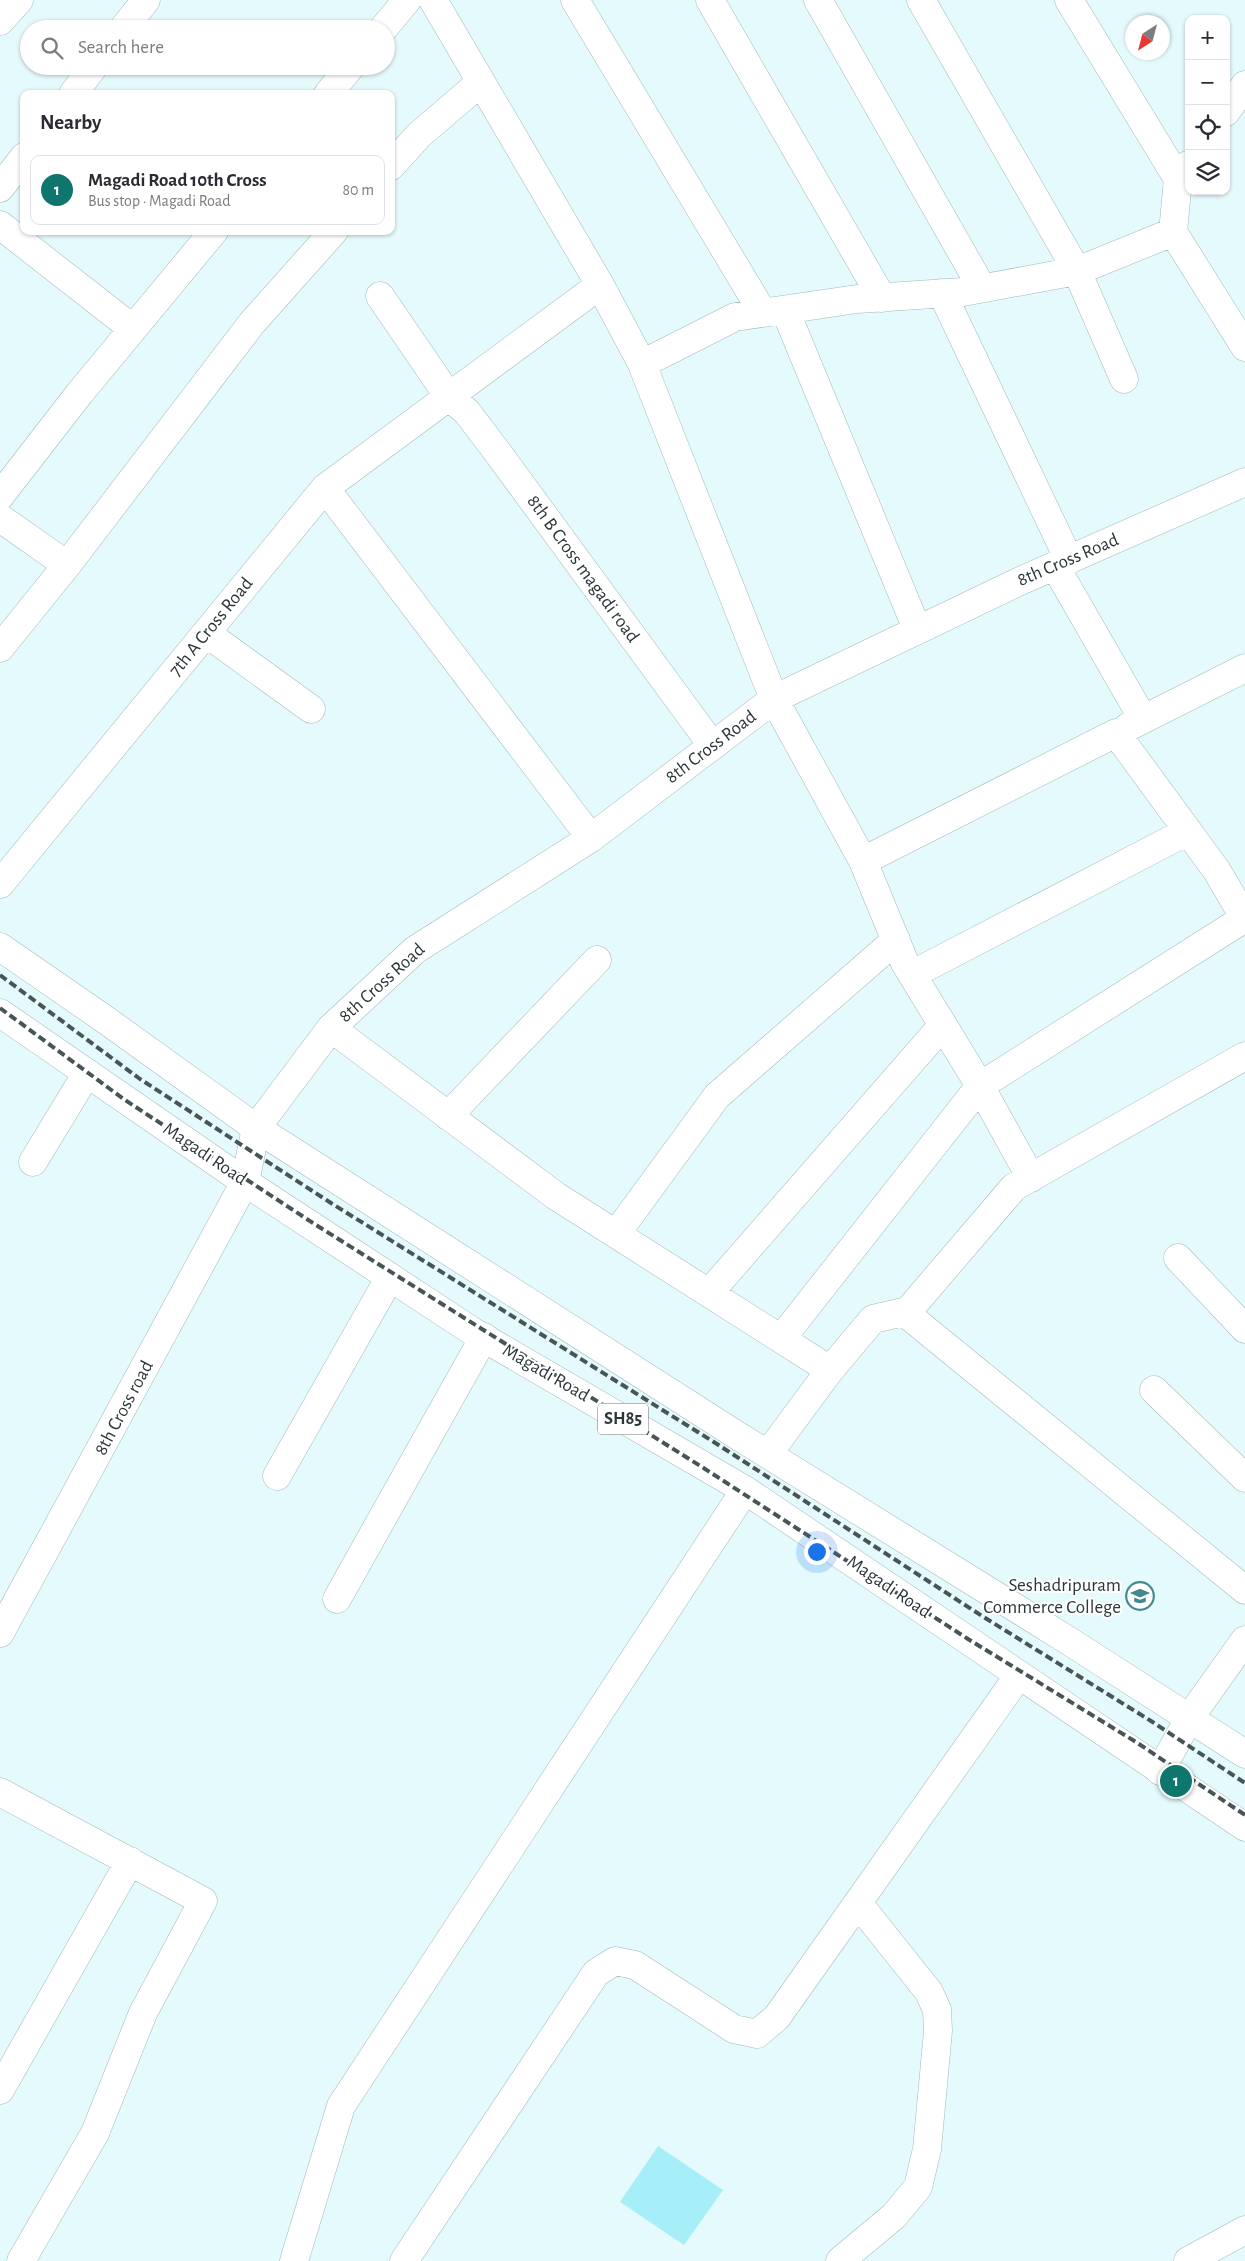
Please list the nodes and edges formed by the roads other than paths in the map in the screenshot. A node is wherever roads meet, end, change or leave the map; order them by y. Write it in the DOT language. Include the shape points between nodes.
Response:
graph roads {
  1 [pos="18,0"];
  2 [pos="146,0"];
  3 [pos="407,0"];
  4 [pos="433,0"];
  5 [pos="575,0"];
  6 [pos="710,0"];
  7 [pos="818,0"];
  8 [pos="921,0"];
  9 [pos="1069,0"];
  10 [pos="131,20"];
  11 [pos="390,20"];
  12 [pos="0,21"];
  13 [pos="87,75"];
  14 [pos="344,75"];
  15 [pos="481,82"];
  16 [pos="1245,85"];
  17 [pos="76,90"];
  18 [pos="331,90"];
  19 [pos="1230,106"];
  20 [pos="20,162"];
  21 [pos="395,162"];
  22 [pos="1183,171"];
  23 [pos="0,188"];
  24 [pos="0,225"];
  25 [pos="1173,232"];
  26 [pos="211,235"];
  27 [pos="330,235"];
  28 [pos="1077,271"];
  29 [pos="600,285"];
  30 [pos="982,288"];
  31 [pos="942,293"];
  32 [pos="380,296"];
  33 [pos="882,298"];
  34 [pos="774,311"];
  35 [pos="132,328"];
  36 [pos="1245,347"];
  37 [pos="642,364"];
  38 [pos="1124,379"];
  39 [pos="449,396"];
  40 [pos="1245,482"];
  41 [pos="325,488"];
  42 [pos="0,496"];
  43 [pos="0,518"];
  44 [pos="1062,563"];
  45 [pos="67,565"];
  46 [pos="917,629"];
  47 [pos="206,633"];
  48 [pos="0,648"];
  49 [pos="1245,668"];
  50 [pos="774,699"];
  51 [pos="311,710"];
  52 [pos="1144,719"];
  53 [pos="1116,733"];
  54 [pos="712,746"];
  55 [pos="1188,831"];
  56 [pos="591,838"];
  57 [pos="863,861"];
  58 [pos="0,884"];
  59 [pos="1245,918"];
  60 [pos="896,940"];
  61 [pos="0,947"];
  62 [pos="597,960"];
  63 [pos="913,974"];
  64 [pos="0,1013"];
  65 [pos="943,1024"];
  66 [pos="331,1028"];
  67 [pos="1245,1056"];
  68 [pos="87,1073"];
  69 [pos="980,1086"];
  70 [pos="448,1116"];
  71 [pos="256,1128"];
  72 [pos="33,1162"];
  73 [pos="1031,1178"];
  74 [pos="245,1182"];
  75 [pos="616,1234"];
  76 [pos="1178,1258"];
  77 [pos="390,1277"];
  78 [pos="708,1293"];
  79 [pos="904,1312"];
  80 [pos="1245,1329"];
  81 [pos="484,1337"];
  82 [pos="781,1339"];
  83 [pos="830,1370"];
  84 [pos="1154,1390"];
  85 [pos="768,1454"];
  86 [pos="277,1476"];
  87 [pos="1245,1478"];
  88 [pos="745,1490"];
  89 [pos="1245,1590"];
  90 [pos="337,1599"];
  91 [pos="0,1633"];
  92 [pos="1245,1640"];
  93 [pos="1019,1675"];
  94 [pos="1190,1717"];
  95 [pos="1245,1754"];
  96 [pos="1160,1771"];
  97 [pos="0,1792"];
  98 [pos="1245,1828"];
  99 [pos="130,1861"];
  100 [pos="858,1903"];
  101 [pos="0,2090"];
  102 [pos="1245,2230"];
  103 [pos="21,2261"];
  104 [pos="294,2261"];
  105 [pos="404,2261"];
  106 [pos="840,2261"];
  107 [pos="1188,2261"];
  1 -- 12 [label="street"];
  2 -- 10 [label="street"];
  3 -- 11 [label="street"];
  4 -- 15 [label="street"];
  5 -- 34 [label="street"];
  6 -- 33 [label="street"];
  7 -- 30 [label="street"];
  8 -- 28 [label="street"];
  9 -- 22 [label="street"];
  13 -- 17 [label="street"];
  14 -- 18 [label="street"];
  15 -- 21 [label="street" via="419,135"];
  15 -- 29 [label="street"];
  16 -- 19 [label="street"];
  20 -- 23 [label="street"];
  22 -- 25 [label="street"];
  24 -- 35 [label="street"];
  25 -- 28 [label="street"];
  25 -- 36 [label="street"];
  26 -- 35 [label="street"];
  27 -- 45 [label="street" via="252,323"];
  28 -- 30 [label="street"];
  28 -- 38 [label="street"];
  29 -- 37 [label="street"];
  29 -- 39 [label="street, 7th A Cross Road"];
  30 -- 31 [label="street"];
  31 -- 33 [label="street"];
  31 -- 44 [label="street"];
  32 -- 39 [label="street, 8th B Cross magadi road"];
  33 -- 34 [label="street"];
  34 -- 37 [label="street" via="735,317"];
  34 -- 46 [label="street"];
  35 -- 42 [label="street"];
  37 -- 50 [label="street"];
  39 -- 41 [label="street, 7th A Cross Road"];
  39 -- 54 [label="street, 8th B Cross magadi road" via="483,432"];
  40 -- 44 [label="street, 8th Cross Road"];
  41 -- 47 [label="street, 7th A Cross Road"];
  41 -- 56 [label="street"];
  43 -- 45 [label="street"];
  44 -- 46 [label="street, 8th Cross Road"];
  44 -- 52 [label="street"];
  45 -- 48 [label="street"];
  46 -- 50 [label="street, 8th Cross Road"];
  47 -- 51 [label="street"];
  47 -- 58 [label="street, 7th A Cross Road"];
  49 -- 52 [label="street"];
  50 -- 54 [label="street, 8th Cross Road"];
  50 -- 57 [label="street"];
  52 -- 53 [label="street"];
  53 -- 55 [label="street"];
  53 -- 57 [label="street"];
  54 -- 56 [label="street, 8th Cross Road"];
  55 -- 59 [label="street"];
  55 -- 63 [label="street"];
  56 -- 66 [label="street, 8th Cross Road" via="415,950"];
  57 -- 60 [label="street"];
  59 -- 69 [label="street"];
  60 -- 63 [label="street"];
  60 -- 75 [label="street" via="717,1096"];
  61 -- 71 [label="street, SH85"];
  62 -- 70 [label="street"];
  63 -- 65 [label="street"];
  64 -- 68 [label="street, Magadi Road / SH85"];
  65 -- 69 [label="street"];
  65 -- 78 [label="street"];
  66 -- 70 [label="street"];
  66 -- 71 [label="street, 8th Cross Road"];
  67 -- 73 [label="street"];
  68 -- 72 [label="street"];
  68 -- 74 [label="street, Magadi Road / SH85"];
  69 -- 73 [label="street"];
  69 -- 82 [label="street"];
  70 -- 75 [label="street" via="556,1196"];
  71 -- 74 [label="street, 8th Cross road"];
  71 -- 85 [label="street, SH85"];
  73 -- 79 [label="street" via="1014,1187"];
  74 -- 77 [label="street, Magadi Road / SH85"];
  74 -- 91 [label="street, 8th Cross road"];
  75 -- 78 [label="street"];
  76 -- 80 [label="street"];
  77 -- 81 [label="street, Magadi Road / SH85"];
  77 -- 86 [label="street"];
  78 -- 82 [label="street"];
  79 -- 83 [label="street" via="873,1319"];
  79 -- 89 [label="street"];
  81 -- 88 [label="street, Magadi Road / SH85"];
  81 -- 90 [label="street"];
  82 -- 83 [label="street"];
  83 -- 85 [label="street"];
  84 -- 87 [label="street"];
  85 -- 94 [label="street, SH85"];
  88 -- 93 [label="street, Magadi Road / SH85"];
  88 -- 104 [label="street" via="341,2106"];
  92 -- 94 [label="street"];
  93 -- 96 [label="street, Magadi Road / SH85"];
  93 -- 100 [label="street"];
  94 -- 95 [label="street, SH85"];
  94 -- 96 [label="street"];
  96 -- 98 [label="street, Magadi Road / SH85"];
  97 -- 99 [label="street"];
  99 -- 101 [label="street"];
  99 -- 103 [label="street" via="204,1901 143,2013 95,2133"];
  100 -- 105 [label="street" via="777,2017 757,2034 734,2029 635,1965 614,1961 596,1973"];
  100 -- 106 [label="street" via="929,1992 937,2010 938,2032 927,2149 918,2187 894,2216"];
  102 -- 107 [label="street"];
}
